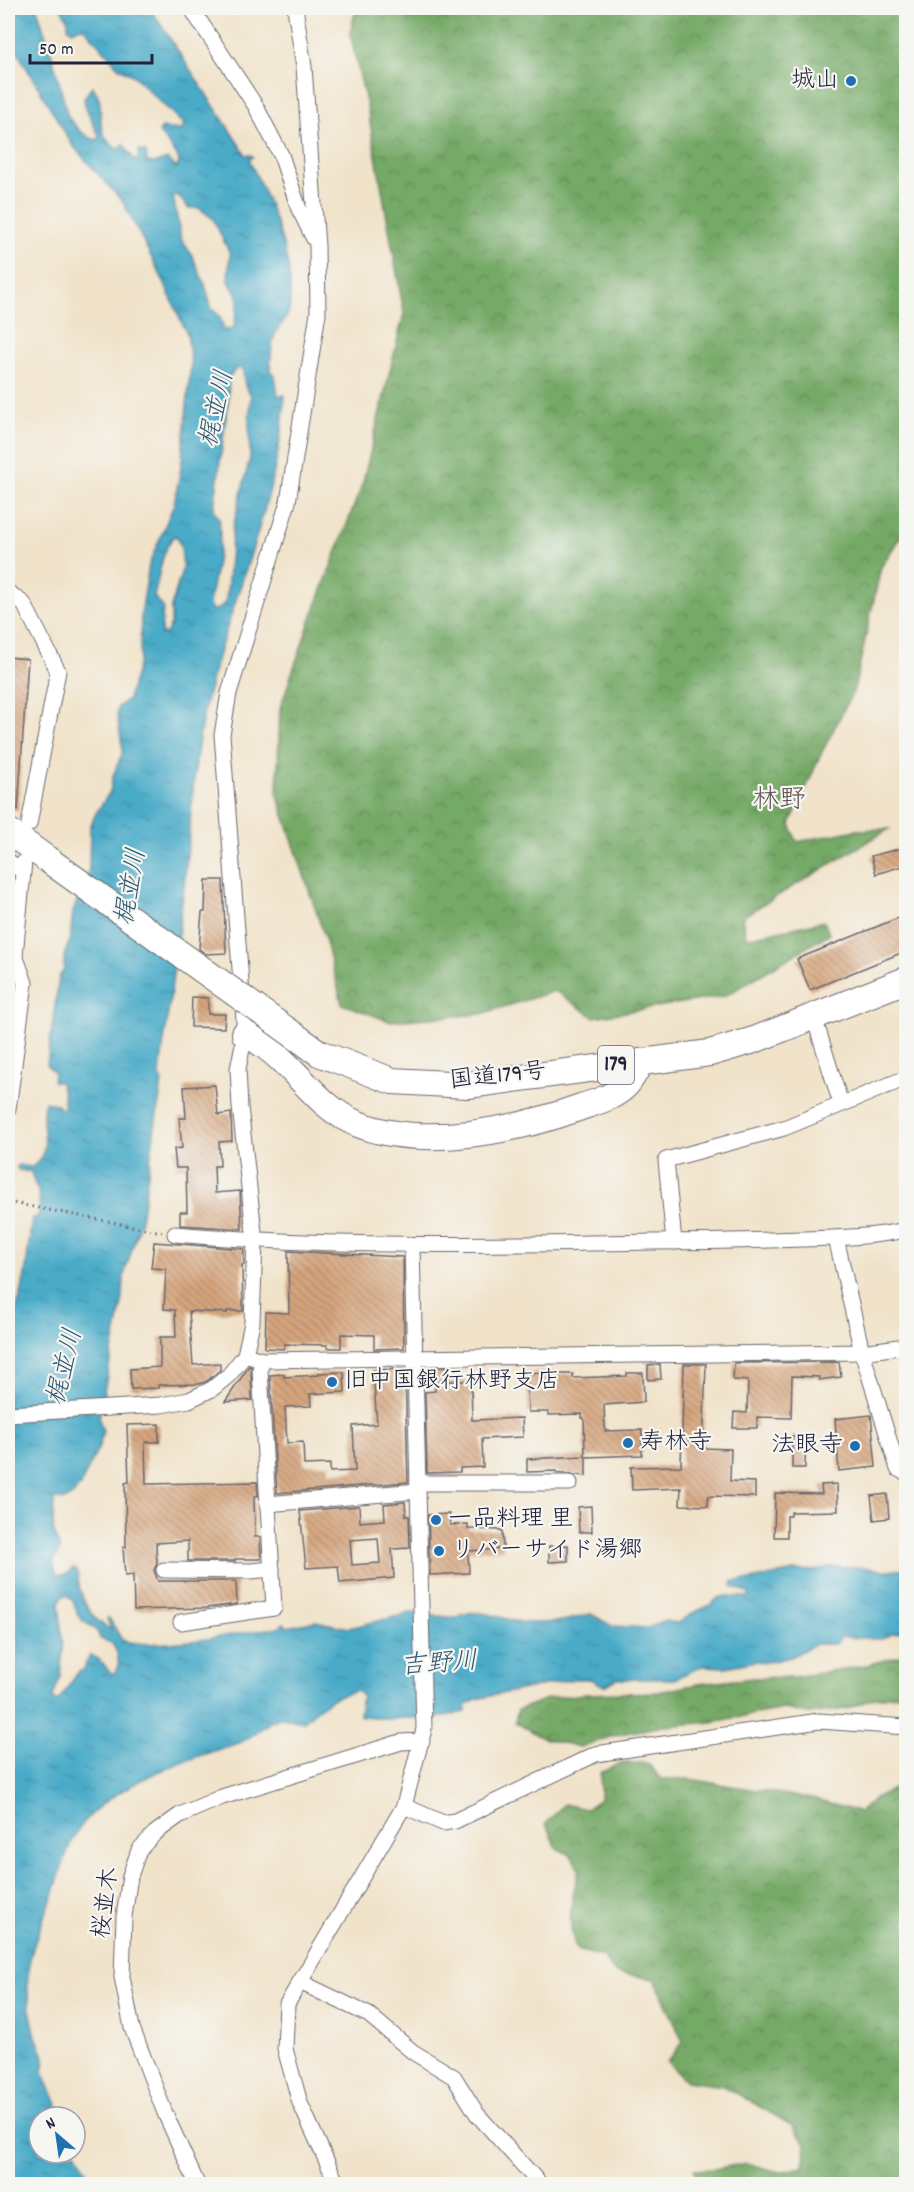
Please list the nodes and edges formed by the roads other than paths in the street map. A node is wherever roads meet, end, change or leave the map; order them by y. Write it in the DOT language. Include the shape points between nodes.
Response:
graph roads {
  1 [pos="191,8"];
  2 [pos="294,8"];
  3 [pos="317,246"];
  4 [pos="8,592"];
  5 [pos="18,827"];
  6 [pos="8,861"];
  7 [pos="31,864"];
  8 [pos="906,980"];
  9 [pos="813,1017"];
  10 [pos="245,1034"];
  11 [pos="641,1062"];
  12 [pos="906,1078"];
  13 [pos="842,1104"];
  14 [pos="8,1109"];
  15 [pos="906,1230"];
  16 [pos="175,1234"];
  17 [pos="836,1238"];
  18 [pos="255,1241"];
  19 [pos="674,1242"];
  20 [pos="412,1246"];
  21 [pos="906,1346"];
  22 [pos="862,1352"];
  23 [pos="246,1355"];
  24 [pos="416,1358"];
  25 [pos="262,1360"];
  26 [pos="8,1414"];
  27 [pos="906,1473"];
  28 [pos="570,1483"];
  29 [pos="418,1487"];
  30 [pos="267,1504"];
  31 [pos="272,1569"];
  32 [pos="164,1570"];
  33 [pos="181,1622"];
  34 [pos="906,1727"];
  35 [pos="423,1735"];
  36 [pos="404,1806"];
  37 [pos="300,1982"];
  38 [pos="197,2184"];
  39 [pos="337,2184"];
  40 [pos="540,2184"];
  1 -- 3 [label="street" via="255,105 281,155 299,209"];
  2 -- 3 [label="street" via="304,67"];
  3 -- 10 [label="street" via="318,314 288,502 229,693 222,735"];
  4 -- 5 [label="street" via="24,604 58,671"];
  5 -- 7 [label="highway, 国道179号 / 179"];
  6 -- 7 [label="street"];
  7 -- 11 [label="highway, 国道179号 / 179, bridge" via="319,1053 392,1081 468,1085"];
  7 -- 14 [label="street" via="15,955 25,983"];
  8 -- 9 [label="highway, 国道179号 / 179"];
  9 -- 11 [label="highway, 国道179号 / 179" via="710,1053"];
  9 -- 13 [label="street"];
  10 -- 11 [label="highway" via="264,1043 327,1106 358,1124 399,1135 494,1132 544,1121 606,1099 626,1086"];
  10 -- 18 [label="street" via="238,1069"];
  12 -- 13 [label="street"];
  13 -- 19 [label="street" via="784,1128 666,1161"];
  15 -- 17 [label="street"];
  16 -- 18 [label="street"];
  17 -- 19 [label="street"];
  17 -- 22 [label="street"];
  18 -- 20 [label="street"];
  18 -- 23 [label="street" via="252,1323"];
  19 -- 20 [label="street"];
  20 -- 24 [label="street"];
  21 -- 22 [label="street"];
  22 -- 24 [label="street"];
  22 -- 27 [label="street" via="898,1469"];
  23 -- 25 [label="street"];
  23 -- 26 [label="street" via="212,1389 189,1400"];
  24 -- 25 [label="street"];
  24 -- 29 [label="street"];
  25 -- 30 [label="street"];
  28 -- 29 [label="street"];
  29 -- 30 [label="street"];
  29 -- 35 [label="street"];
  30 -- 31 [label="street"];
  31 -- 32 [label="street"];
  31 -- 33 [label="street" via="274,1608"];
  34 -- 36 [label="street" via="819,1721 596,1754 455,1821 443,1823"];
  35 -- 36 [label="street"];
  35 -- 38 [label="street, 桜並木" via="222,1797 180,1815 139,1850 130,1876 124,1917 122,1977 132,2028"];
  36 -- 37 [label="street"];
  37 -- 39 [label="street" via="287,2004 285,2049 300,2103"];
  37 -- 40 [label="street" via="369,2015 413,2052 454,2077 477,2114"];
}
